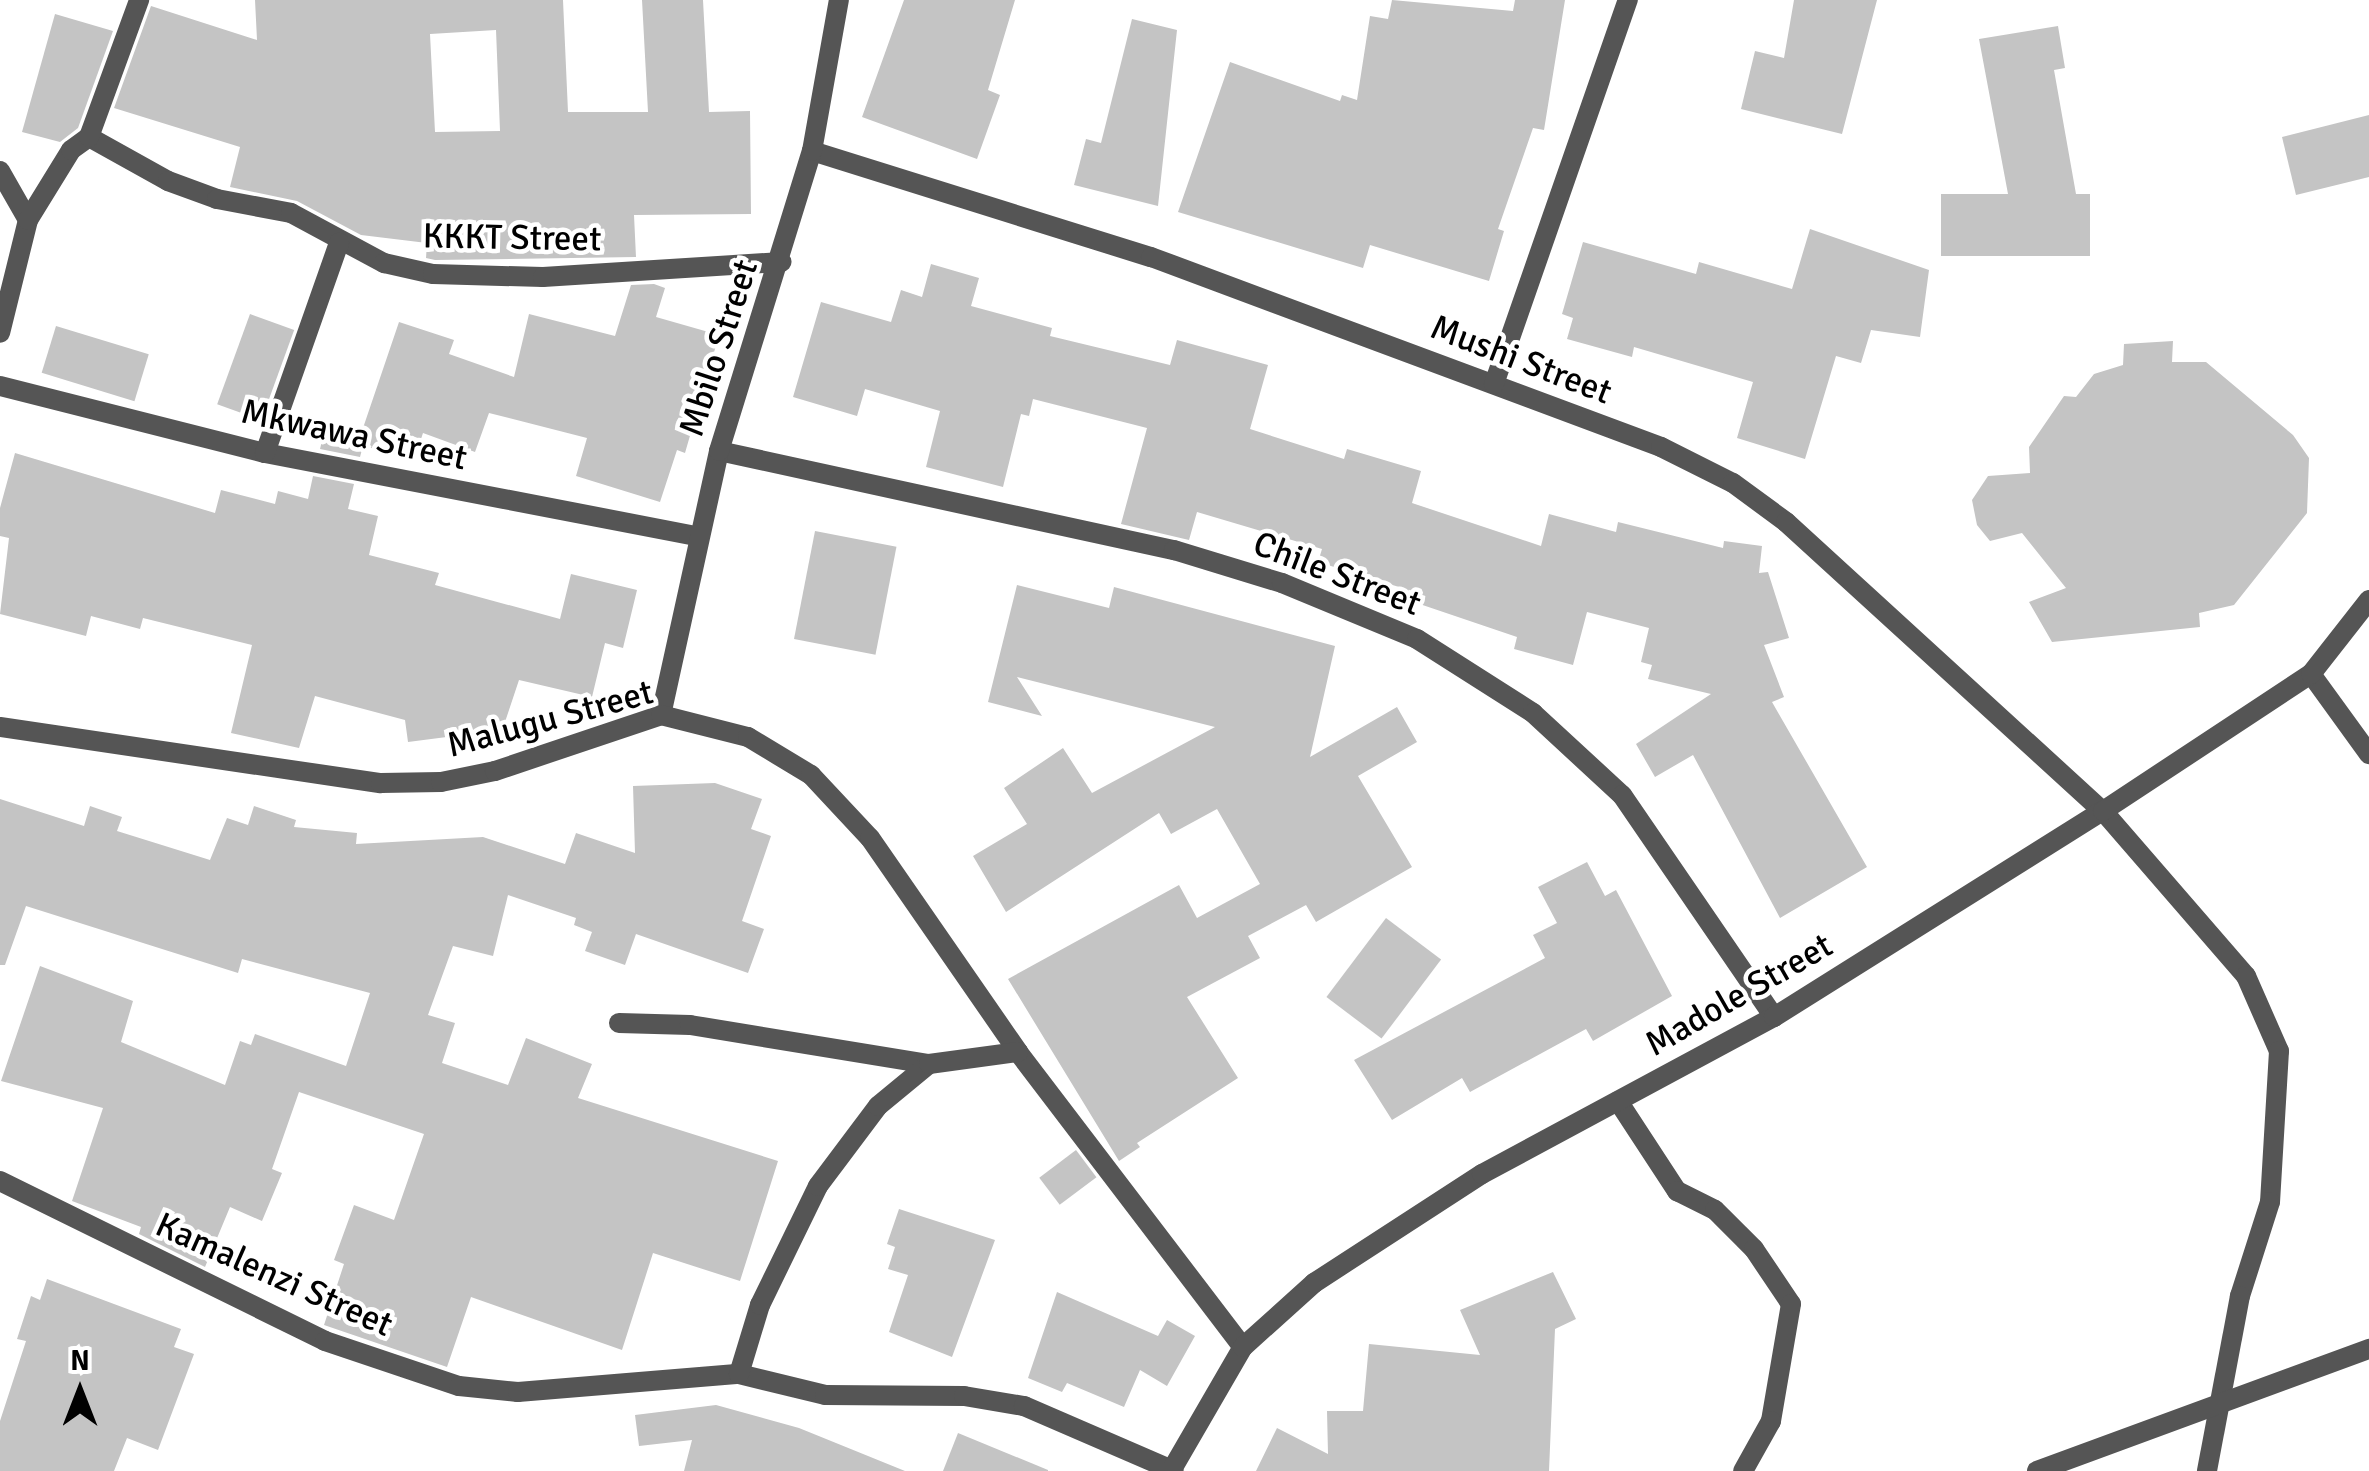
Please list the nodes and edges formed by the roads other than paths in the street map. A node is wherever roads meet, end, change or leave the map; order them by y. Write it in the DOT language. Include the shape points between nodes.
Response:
graph roads {
  1 [pos="139,0"];
  2 [pos="839,0"];
  3 [pos="1628,0"];
  4 [pos="90,137"];
  5 [pos="812,152"];
  6 [pos="0,171"];
  7 [pos="28,220"];
  8 [pos="339,243"];
  9 [pos="782,262"];
  10 [pos="0,333"];
  11 [pos="1494,384"];
  12 [pos="0,386"];
  13 [pos="720,451"];
  14 [pos="265,453"];
  15 [pos="697,536"];
  16 [pos="2369,600"];
  17 [pos="2311,674"];
  18 [pos="661,715"];
  19 [pos="0,727"];
  20 [pos="2369,754"];
  21 [pos="2103,811"];
  22 [pos="1774,1017"];
  23 [pos="619,1023"];
  24 [pos="1018,1052"];
  25 [pos="929,1064"];
  26 [pos="1618,1101"];
  27 [pos="0,1181"];
  28 [pos="1243,1347"];
  29 [pos="2369,1349"];
  30 [pos="739,1374"];
  31 [pos="2220,1408"];
  32 [pos="1172,1471"];
  33 [pos="1743,1471"];
  34 [pos="2037,1471"];
  35 [pos="2206,1471"];
  1 -- 4 [label="street"];
  2 -- 5 [label="street, Mbilo Street"];
  3 -- 11 [label="street"];
  4 -- 7 [label="street" via="71,150"];
  4 -- 8 [label="street, KKKT Street" via="168,181 291,213"];
  5 -- 9 [label="street, Mbilo Street"];
  5 -- 11 [label="street, Mushi Street" via="1151,257"];
  6 -- 7 [label="street"];
  7 -- 10 [label="street"];
  8 -- 9 [label="street, KKKT Street" via="384,263 490,277"];
  8 -- 14 [label="street"];
  9 -- 13 [label="street, Mbilo Street"];
  11 -- 21 [label="street, Mushi Street" via="1660,447 1732,483 1786,522"];
  12 -- 14 [label="street, Mkwawa Street"];
  13 -- 15 [label="street, Mbilo Street"];
  13 -- 22 [label="street, Chile Street" via="1174,550 1282,582 1417,639 1534,712 1622,795"];
  14 -- 15 [label="street, Mkwawa Street"];
  15 -- 18 [label="street, Mbilo Street"];
  16 -- 17 [label="street, Madole Street"];
  17 -- 20 [label="street"];
  17 -- 21 [label="street, Madole Street"];
  18 -- 19 [label="street, Malugu Street" via="442,782 380,783"];
  18 -- 24 [label="street, Malugu Street" via="748,738 812,775 870,838"];
  21 -- 22 [label="street, Madole Street"];
  21 -- 31 [label="street, Mushi Street" via="2246,976 2279,1051 2270,1202 2240,1296"];
  22 -- 26 [label="street, Madole Street"];
  23 -- 25 [label="street" via="690,1025"];
  24 -- 25 [label="street"];
  24 -- 28 [label="street, Malugu Street"];
  25 -- 30 [label="street" via="878,1106 818,1186 760,1306"];
  26 -- 28 [label="street, Madole Street" via="1392,1227 1314,1282"];
  26 -- 33 [label="street" via="1676,1192 1715,1210 1754,1249 1791,1304 1770,1422"];
  27 -- 30 [label="street, Kamalenzi Street" via="325,1341 460,1386 518,1392"];
  28 -- 32 [label="street, Madole Street"];
  29 -- 31 [label="street"];
  30 -- 32 [label="street, Kamalenzi Street" via="825,1394 949,1395 1024,1406"];
  31 -- 34 [label="street"];
  31 -- 35 [label="street, Mushi Street"];
}
